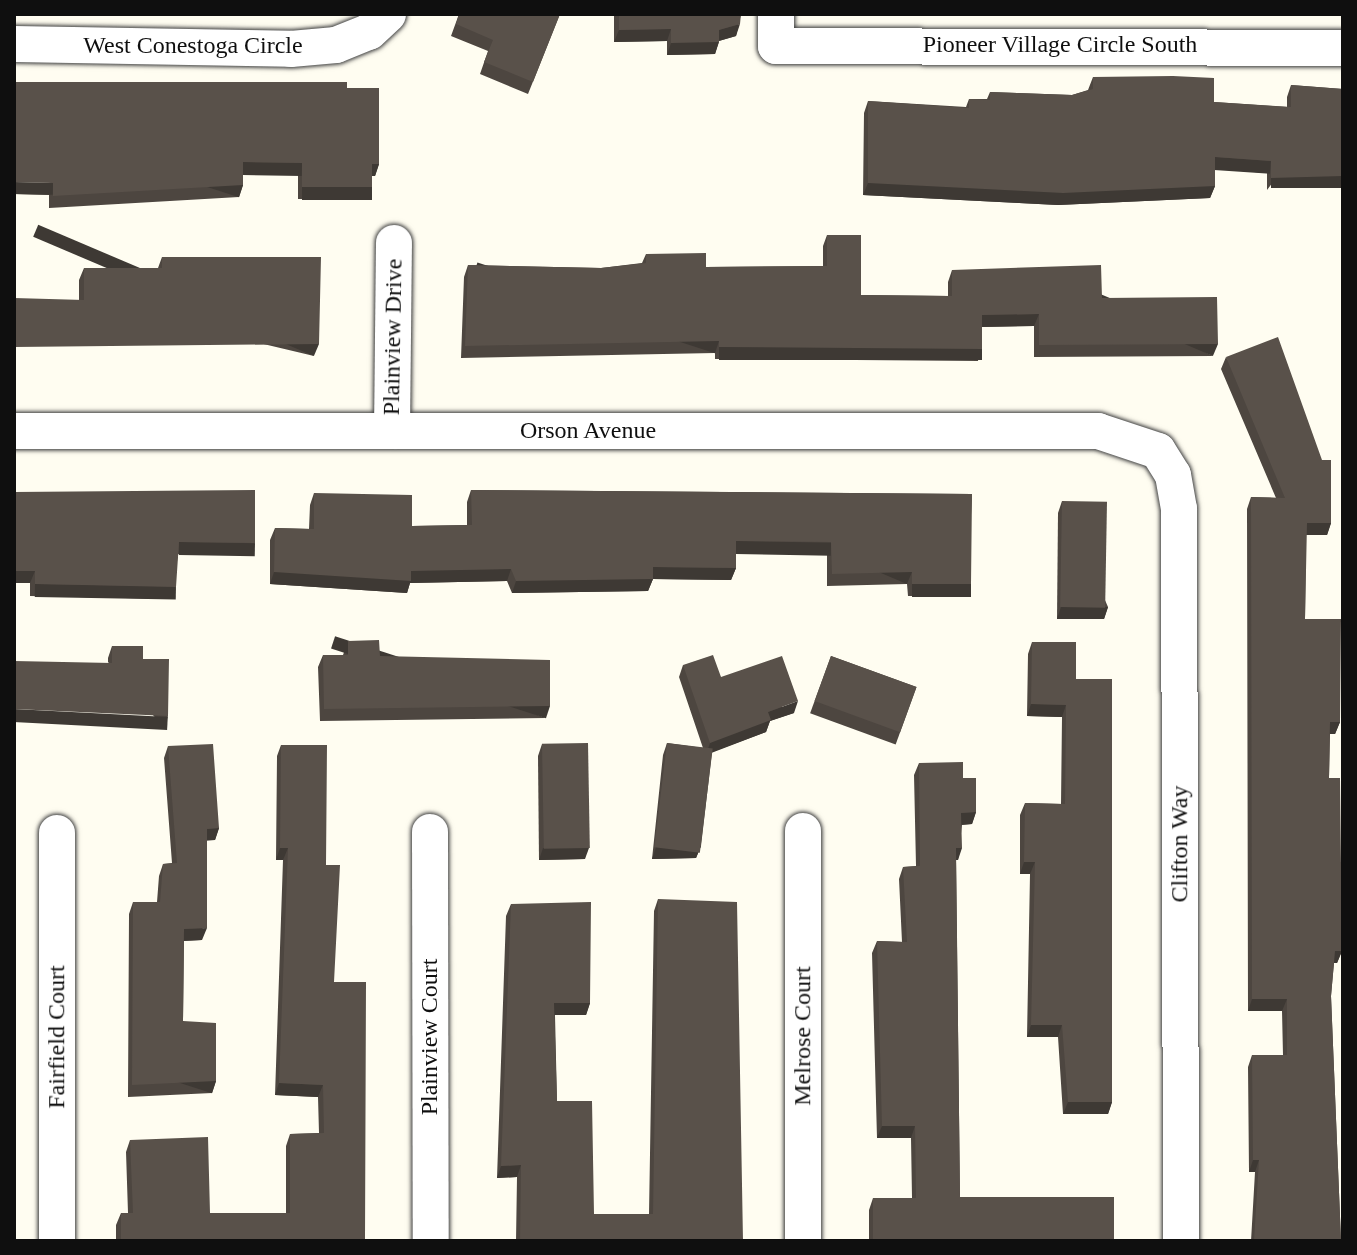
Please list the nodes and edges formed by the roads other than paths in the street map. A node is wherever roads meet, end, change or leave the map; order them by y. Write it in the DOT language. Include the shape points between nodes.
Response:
graph roads {
  1 [pos="378,23"];
  2 [pos="1124,28"];
  3 [pos="985,29"];
  4 [pos="776,30"];
  5 [pos="14,44"];
  6 [pos="1343,48"];
  7 [pos="394,243"];
  8 [pos="14,431"];
  9 [pos="392,431"];
  10 [pos="1158,451"];
  11 [pos="803,831"];
  12 [pos="430,832"];
  13 [pos="57,833"];
  14 [pos="57,1241"];
  15 [pos="431,1241"];
  16 [pos="803,1241"];
  17 [pos="1181,1241"];
  1 -- 5 [label="street, West Conestoga Circle" via="336,45 291,49"];
  2 -- 3 [label="street, Pioneer Village Circle South"];
  2 -- 6 [label="street, Pioneer Village Circle South"];
  3 -- 4 [label="street, Pioneer Village Circle South"];
  7 -- 9 [label="street, Plainview Drive"];
  8 -- 9 [label="street, Orson Avenue"];
  9 -- 10 [label="street, Orson Avenue" via="1098,431"];
  10 -- 17 [label="street, Clifton Way" via="1173,475 1179,509"];
  11 -- 16 [label="street, Melrose Court"];
  12 -- 15 [label="street, Plainview Court"];
  13 -- 14 [label="street, Fairfield Court"];
}
